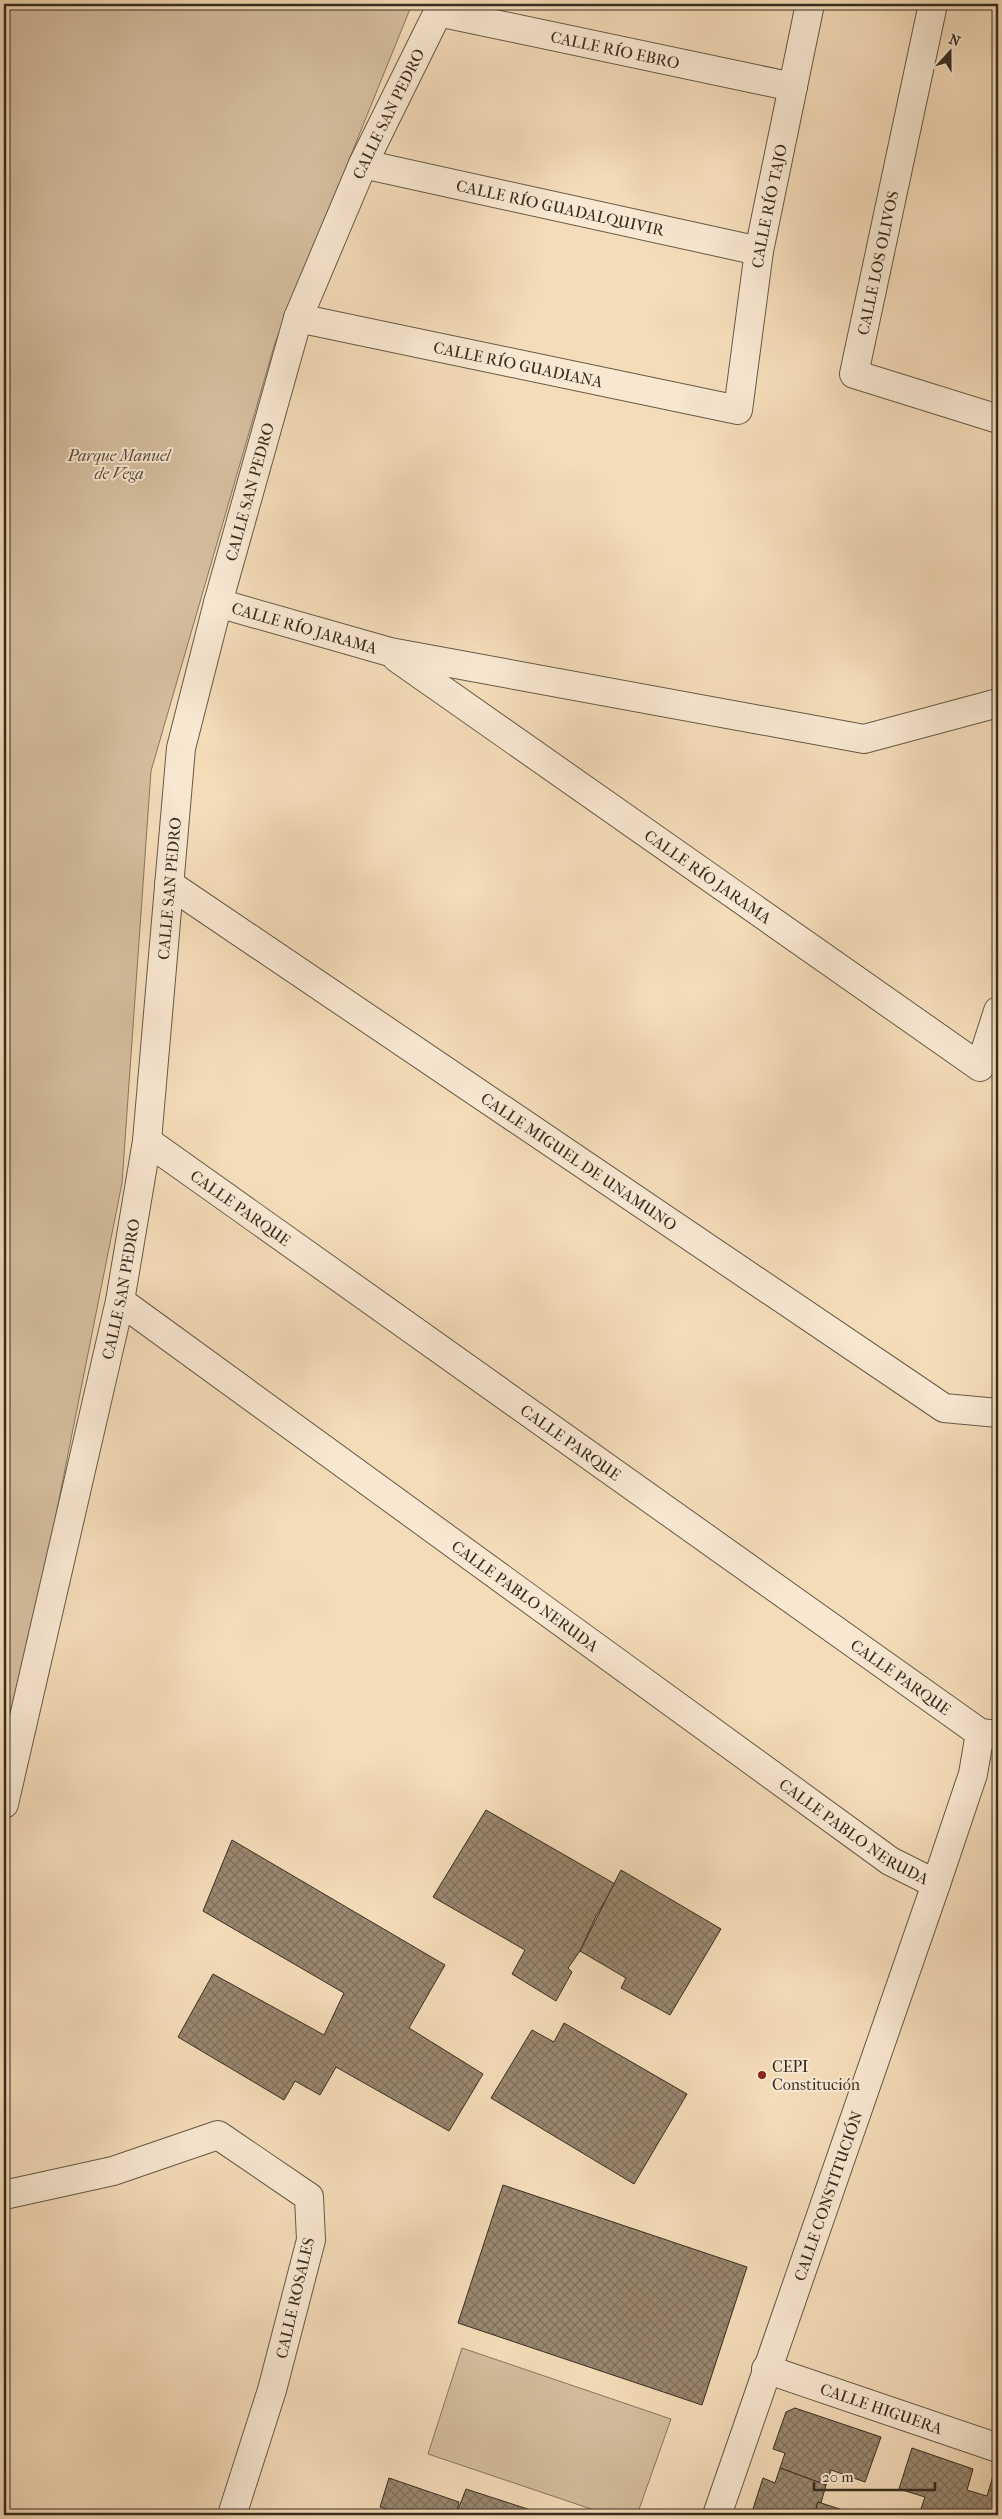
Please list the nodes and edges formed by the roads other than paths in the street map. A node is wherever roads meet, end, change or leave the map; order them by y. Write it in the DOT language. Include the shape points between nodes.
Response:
graph roads {
  1 [pos="810,4"];
  2 [pos="933,4"];
  3 [pos="440,8"];
  4 [pos="793,87"];
  5 [pos="363,164"];
  6 [pos="759,251"];
  7 [pos="298,318"];
  8 [pos="738,410"];
  9 [pos="998,419"];
  10 [pos="218,603"];
  11 [pos="390,652"];
  12 [pos="998,703"];
  13 [pos="169,884"];
  14 [pos="998,1012"];
  15 [pos="147,1141"];
  16 [pos="120,1301"];
  17 [pos="998,1413"];
  18 [pos="989,1734"];
  19 [pos="4,1804"];
  20 [pos="936,1884"];
  21 [pos="4,2195"];
  22 [pos="766,2369"];
  23 [pos="998,2448"];
  24 [pos="232,2515"];
  25 [pos="717,2515"];
  1 -- 4 [label="street, CALLE RÍO TAJO"];
  2 -- 9 [label="street, CALLE LOS OLIVOS" via="854,374"];
  3 -- 4 [label="street, CALLE RÍO EBRO"];
  3 -- 5 [label="street, CALLE SAN PEDRO"];
  4 -- 6 [label="street, CALLE RÍO TAJO"];
  5 -- 6 [label="street, CALLE RÍO GUADALQUIVIR"];
  5 -- 7 [label="street, CALLE SAN PEDRO"];
  6 -- 8 [label="street, CALLE RÍO TAJO"];
  7 -- 8 [label="street, CALLE RÍO GUADIANA"];
  7 -- 10 [label="street, CALLE SAN PEDRO"];
  10 -- 11 [label="street, CALLE RÍO JARAMA"];
  10 -- 13 [label="street, CALLE SAN PEDRO" via="181,748"];
  11 -- 12 [label="street, CALLE RÍO JARAMA" via="864,738"];
  11 -- 14 [label="street, CALLE RÍO JARAMA" via="980,1067"];
  13 -- 15 [label="street, CALLE SAN PEDRO"];
  13 -- 17 [label="street, CALLE MIGUEL DE UNAMUNO" via="944,1408"];
  15 -- 16 [label="street, CALLE SAN PEDRO"];
  15 -- 18 [label="street, CALLE PARQUE"];
  16 -- 19 [label="street, CALLE SAN PEDRO"];
  16 -- 20 [label="street, CALLE PABLO NERUDA" via="890,1860"];
  18 -- 20 [label="street, CALLE CONSTITUCIÓN"];
  20 -- 22 [label="street, CALLE CONSTITUCIÓN"];
  21 -- 24 [label="street, CALLE ROSALES" via="113,2171 218,2135 309,2196 311,2240 272,2390"];
  22 -- 23 [label="street, CALLE HIGUERA"];
  22 -- 25 [label="street, CALLE CONSTITUCIÓN"];
}
